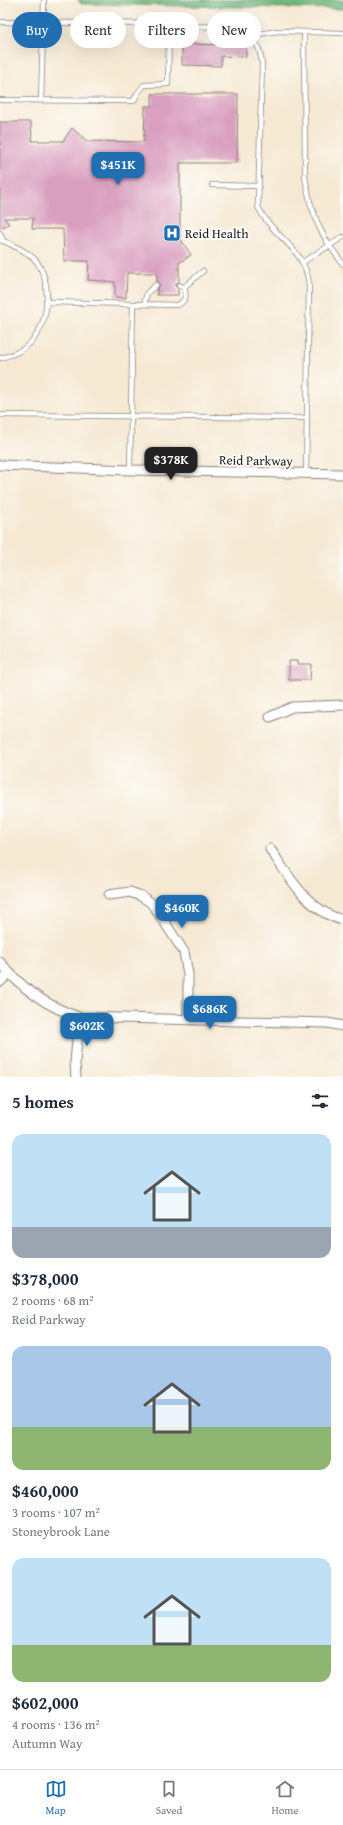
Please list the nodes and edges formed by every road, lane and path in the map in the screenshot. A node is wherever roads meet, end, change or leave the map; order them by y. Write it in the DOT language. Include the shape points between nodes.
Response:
graph roads {
  1 [pos="44,0"];
  2 [pos="43,12"];
  3 [pos="0,22"];
  4 [pos="12,22"];
  5 [pos="62,22"];
  6 [pos="134,24"];
  7 [pos="304,32"];
  8 [pos="343,33"];
  9 [pos="261,34"];
  10 [pos="42,48"];
  11 [pos="169,48"];
  12 [pos="259,48"];
  13 [pos="0,100"];
  14 [pos="41,100"];
  15 [pos="212,185"];
  16 [pos="258,186"];
  17 [pos="0,233"];
  18 [pos="343,237"];
  19 [pos="2,240"];
  20 [pos="329,246"];
  21 [pos="303,262"];
  22 [pos="343,264"];
  23 [pos="203,271"];
  24 [pos="156,285"];
  25 [pos="179,285"];
  26 [pos="184,287"];
  27 [pos="46,302"];
  28 [pos="134,304"];
  29 [pos="144,304"];
  30 [pos="0,358"];
  31 [pos="0,415"];
  32 [pos="132,416"];
  33 [pos="307,418"];
  34 [pos="0,465"];
  35 [pos="130,470"];
  36 [pos="306,474"];
  37 [pos="343,474"];
  38 [pos="343,704"];
  39 [pos="270,717"];
  40 [pos="270,849"];
  41 [pos="109,895"];
  42 [pos="343,920"];
  43 [pos="0,962"];
  44 [pos="9,973"];
  45 [pos="0,982"];
  46 [pos="80,1017"];
  47 [pos="188,1019"];
  48 [pos="343,1026"];
  49 [pos="76,1077"];
  1 -- 2 [label="lane"];
  3 -- 4 [label="lane"];
  5 -- 6 [label="lane"];
  7 -- 8 [label="lane"];
  7 -- 9 [label="lane"];
  7 -- 20 [label="lane" via="305,177 312,208"];
  10 -- 14 [label="lane"];
  11 -- 14 [label="lane" via="168,84 144,85 136,94 134,101"];
  12 -- 16 [label="lane" via="262,64"];
  13 -- 14 [label="lane"];
  15 -- 16 [label="lane"];
  16 -- 21 [label="lane" via="258,207 262,216 297,252"];
  17 -- 19 [label="lane"];
  18 -- 20 [label="lane"];
  19 -- 27 [label="lane" via="25,250 37,262 44,279"];
  20 -- 21 [label="lane"];
  20 -- 22 [label="lane"];
  21 -- 33 [label="lane" via="308,272 309,284"];
  23 -- 26 [label="lane"];
  24 -- 29 [label="lane" via="147,293"];
  25 -- 26 [label="lane"];
  26 -- 29 [label="lane" via="184,301 178,305"];
  27 -- 28 [label="lane"];
  27 -- 30 [label="lane" via="40,329 28,346"];
  28 -- 29 [label="lane"];
  28 -- 32 [label="lane"];
  31 -- 32 [label="lane"];
  32 -- 33 [label="lane"];
  32 -- 35 [label="lane"];
  33 -- 36 [label="lane"];
  34 -- 35 [label="street, Reid Parkway"];
  35 -- 36 [label="street, Reid Parkway"];
  36 -- 37 [label="street, Reid Parkway"];
  38 -- 39 [label="street" via="292,707"];
  40 -- 42 [label="street" via="308,900 327,915"];
  41 -- 47 [label="street" via="130,892 150,902 184,952 188,974"];
  43 -- 44 [label="street"];
  44 -- 45 [label="street"];
  44 -- 46 [label="street" via="36,997"];
  46 -- 47 [label="street"];
  46 -- 49 [label="street"];
  47 -- 48 [label="street" via="327,1023"];
}
